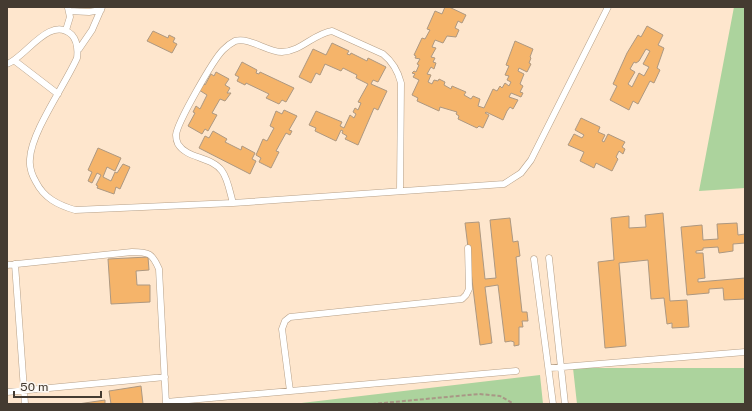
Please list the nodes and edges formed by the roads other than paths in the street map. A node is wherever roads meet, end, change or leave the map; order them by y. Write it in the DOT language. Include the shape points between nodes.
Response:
graph roads {
  1 [pos="608,7"];
  2 [pos="102,8"];
  3 [pos="68,9"];
  4 [pos="66,30"];
  5 [pos="79,48"];
  6 [pos="15,61"];
  7 [pos="7,64"];
  8 [pos="58,94"];
  9 [pos="400,190"];
  10 [pos="232,202"];
  11 [pos="468,248"];
  12 [pos="549,258"];
  13 [pos="534,259"];
  14 [pos="15,264"];
  15 [pos="7,265"];
  16 [pos="745,352"];
  17 [pos="561,367"];
  18 [pos="550,368"];
  19 [pos="516,371"];
  20 [pos="164,377"];
  21 [pos="23,391"];
  22 [pos="290,391"];
  23 [pos="7,392"];
  24 [pos="166,403"];
  25 [pos="25,404"];
  26 [pos="553,404"];
  27 [pos="565,404"];
  1 -- 9 [label="lane" via="531,160 521,173 504,184"];
  2 -- 3 [label="lane" via="89,12"];
  2 -- 5 [label="lane" via="92,30"];
  3 -- 4 [label="lane" via="70,17"];
  4 -- 5 [label="lane" via="74,37"];
  4 -- 6 [label="lane" via="48,32"];
  5 -- 8 [label="lane" via="75,63"];
  6 -- 7 [label="lane"];
  6 -- 8 [label="lane"];
  8 -- 10 [label="lane" via="37,133 30,159 31,173 40,191 55,202 74,210"];
  9 -- 10 [label="lane"];
  9 -- 10 [label="lane" via="401,83 398,72 383,54 332,31 299,49 290,51 280,52 236,41 222,50 195,93 179,126 176,136 178,143 187,153 202,158 222,171"];
  11 -- 22 [label="lane" via="469,289 462,299 290,317 285,321 282,329"];
  12 -- 17 [label="lane"];
  13 -- 18 [label="lane"];
  14 -- 15 [label="lane"];
  14 -- 20 [label="lane" via="132,252 146,252 154,257 159,269"];
  14 -- 21 [label="lane"];
  16 -- 17 [label="lane" via="562,369"];
  17 -- 18 [label="lane"];
  17 -- 27 [label="lane"];
  18 -- 26 [label="lane"];
  19 -- 22 [label="lane"];
  20 -- 21 [label="lane"];
  20 -- 24 [label="lane"];
  21 -- 23 [label="lane"];
  21 -- 25 [label="lane"];
  22 -- 24 [label="lane"];
}
